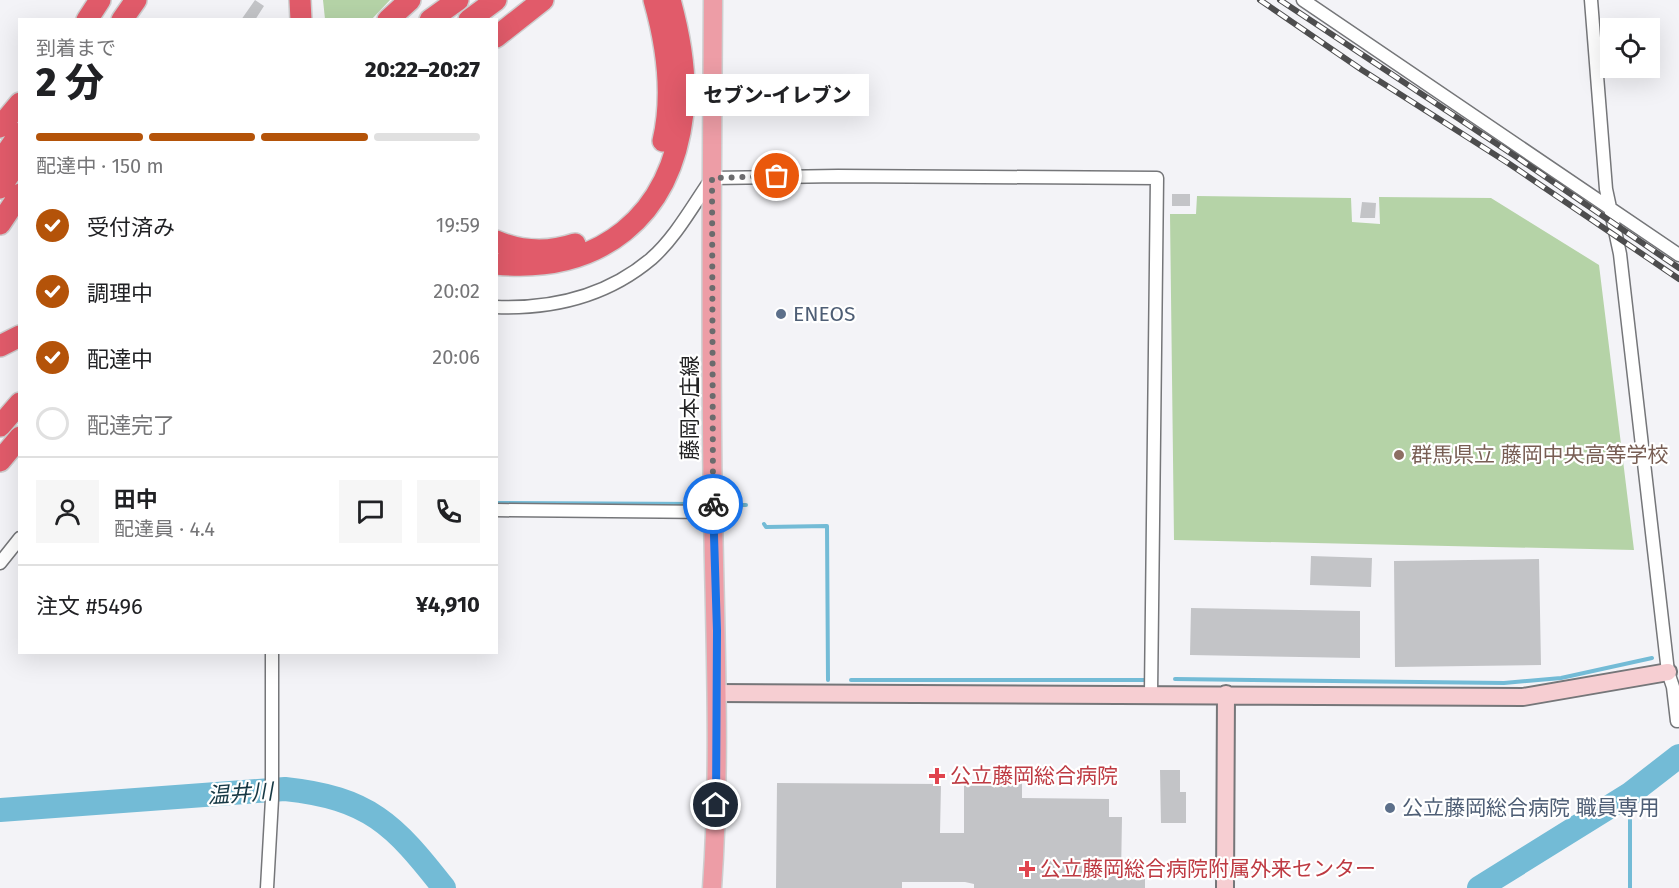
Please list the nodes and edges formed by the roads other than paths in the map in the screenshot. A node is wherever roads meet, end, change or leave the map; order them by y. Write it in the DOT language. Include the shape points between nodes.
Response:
graph roads {
  1 [pos="100,0"];
  2 [pos="136,0"];
  3 [pos="300,0"];
  4 [pos="410,0"];
  5 [pos="458,0"];
  6 [pos="496,0"];
  7 [pos="543,0"];
  8 [pos="654,0"];
  9 [pos="670,0"];
  10 [pos="713,0"];
  11 [pos="1303,0"];
  12 [pos="1590,0"];
  13 [pos="88,18"];
  14 [pos="123,18"];
  15 [pos="301,18"];
  16 [pos="390,18"];
  17 [pos="433,18"];
  18 [pos="472,18"];
  19 [pos="498,35"];
  20 [pos="18,105"];
  21 [pos="0,127"];
  22 [pos="18,136"];
  23 [pos="0,162"];
  24 [pos="18,162"];
  25 [pos="712,178"];
  26 [pos="0,188"];
  27 [pos="18,198"];
  28 [pos="1610,208"];
  29 [pos="0,224"];
  30 [pos="498,242"];
  31 [pos="1679,255"];
  32 [pos="498,264"];
  33 [pos="498,307"];
  34 [pos="18,337"];
  35 [pos="0,346"];
  36 [pos="18,405"];
  37 [pos="0,426"];
  38 [pos="18,439"];
  39 [pos="18,455"];
  40 [pos="0,461"];
  41 [pos="0,475"];
  42 [pos="498,510"];
  43 [pos="713,512"];
  44 [pos="18,540"];
  45 [pos="0,563"];
  46 [pos="272,654"];
  47 [pos="1668,672"];
  48 [pos="717,693"];
  49 [pos="1151,694"];
  50 [pos="1226,694"];
  51 [pos="1677,721"];
  52 [pos="267,888"];
  53 [pos="712,888"];
  54 [pos="1225,888"];
  1 -- 13 [label="highway"];
  2 -- 14 [label="highway"];
  3 -- 15 [label="highway"];
  4 -- 16 [label="highway"];
  5 -- 17 [label="highway"];
  6 -- 18 [label="highway"];
  7 -- 19 [label="highway"];
  8 -- 30 [label="highway" via="665,51 669,100 663,144 642,192 602,232 566,247 529,250"];
  9 -- 32 [label="highway" via="681,52 683,103 674,153 661,188 636,220 587,254 548,265"];
  10 -- 25 [label="main road, 藤岡本庄線"];
  11 -- 28 [label="street"];
  12 -- 28 [label="street"];
  20 -- 21 [label="highway"];
  22 -- 23 [label="highway"];
  24 -- 26 [label="highway"];
  25 -- 33 [label="street" via="677,230 651,259 618,281 588,296 555,305"];
  25 -- 43 [label="main road, 藤岡本庄線"];
  25 -- 49 [label="street" via="1156,178"];
  27 -- 29 [label="highway"];
  28 -- 31 [label="street"];
  28 -- 47 [label="street" via="1620,254"];
  34 -- 35 [label="highway"];
  36 -- 37 [label="highway"];
  38 -- 40 [label="highway"];
  39 -- 41 [label="highway"];
  42 -- 43 [label="street"];
  43 -- 48 [label="main road, 藤岡本庄線"];
  44 -- 45 [label="street"];
  46 -- 52 [label="street" via="272,799"];
  47 -- 50 [label="street" via="1523,697"];
  47 -- 51 [label="street"];
  48 -- 49 [label="street"];
  48 -- 53 [label="main road, 藤岡本庄線"];
  49 -- 50 [label="street"];
  50 -- 54 [label="street"];
}
